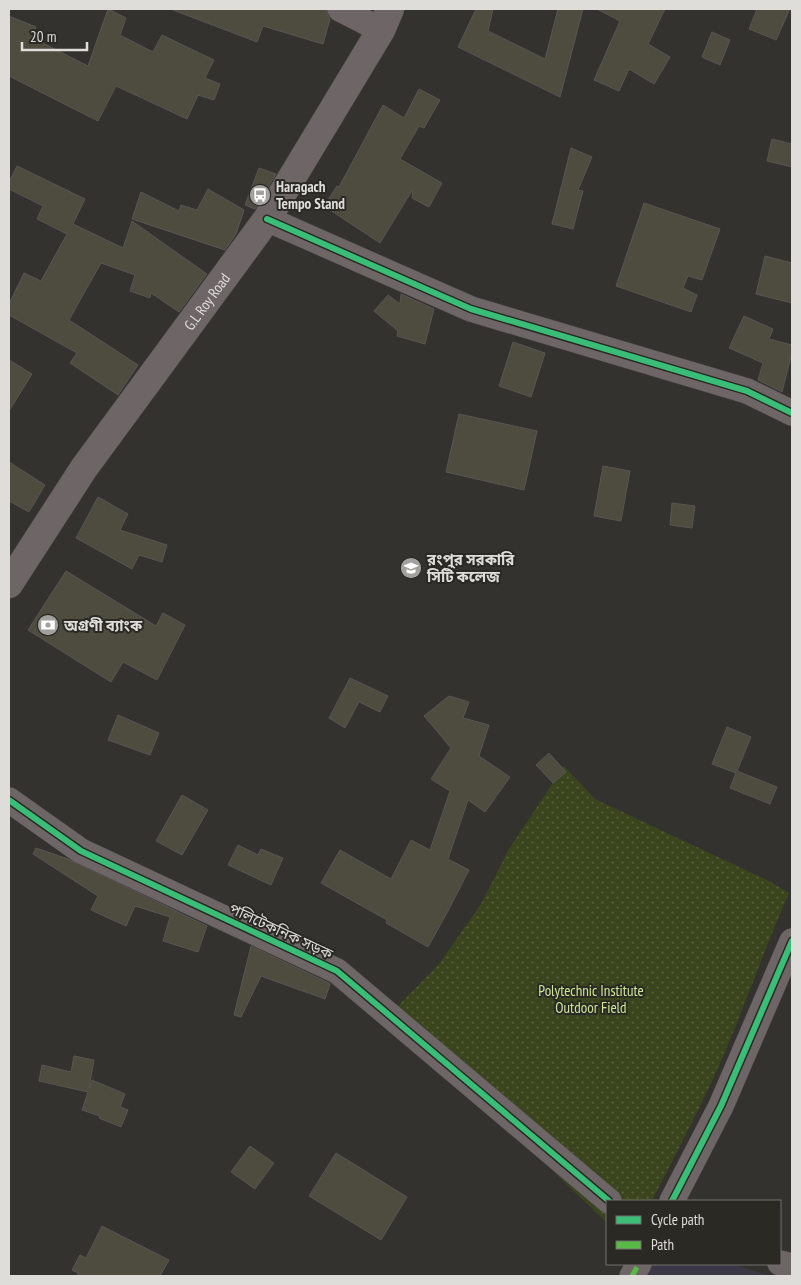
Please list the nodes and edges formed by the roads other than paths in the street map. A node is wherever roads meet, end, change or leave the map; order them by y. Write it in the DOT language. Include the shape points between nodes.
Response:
graph roads {
  1 [pos="340,9"];
  2 [pos="385,19"];
  3 [pos="267,219"];
  4 [pos="792,413"];
  5 [pos="9,584"];
  6 [pos="9,800"];
  7 [pos="792,940"];
  8 [pos="608,1200"];
  9 [pos="673,1200"];
  10 [pos="638,1265"];
  11 [pos="632,1276"];
  1 -- 2 [label="street"];
  2 -- 3 [label="main road, G.L Roy Road"];
  3 -- 4 [label="street" via="471,309 747,391"];
  3 -- 5 [label="main road, G.L Roy Road" via="84,468"];
  6 -- 8 [label="street, পলিটেকনিক সড়ক" via="81,851 337,972"];
  7 -- 9 [label="street" via="722,1106"];
  10 -- 11 [label="street"];
}
